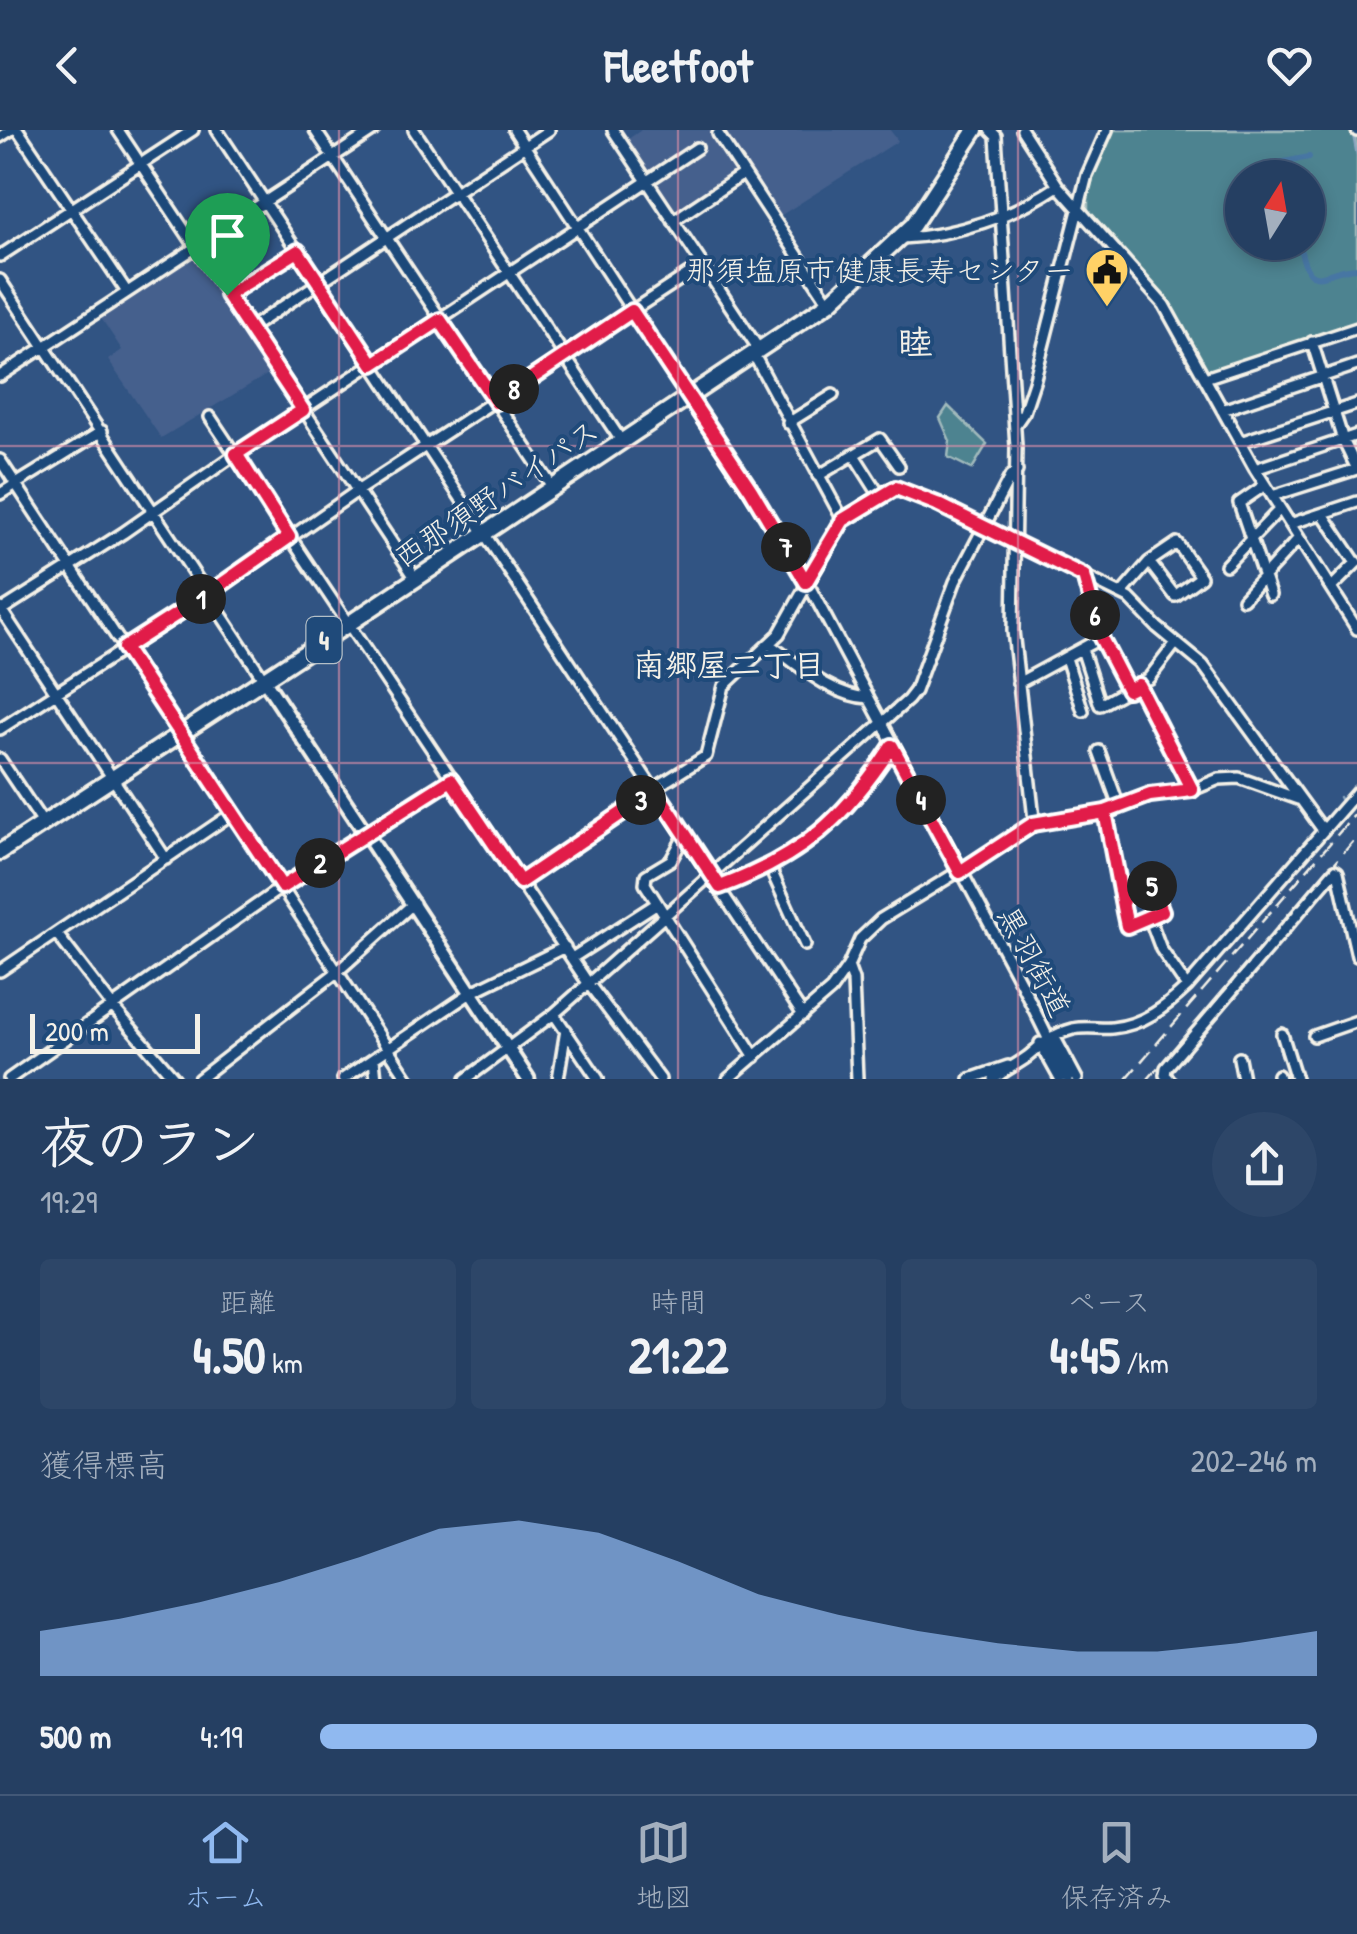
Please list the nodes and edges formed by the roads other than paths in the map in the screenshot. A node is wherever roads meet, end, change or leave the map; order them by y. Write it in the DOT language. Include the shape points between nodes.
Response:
graph roads {
  1 [pos="14,130"];
  2 [pos="118,130"];
  3 [pos="193,130"];
  4 [pos="218,130"];
  5 [pos="315,130"];
  6 [pos="374,130"];
  7 [pos="414,130"];
  8 [pos="514,130"];
  9 [pos="549,130"];
  10 [pos="613,130"];
  11 [pos="975,130"];
  12 [pos="990,130"];
  13 [pos="1022,130"];
  14 [pos="1108,130"];
  15 [pos="718,134"];
  16 [pos="0,137"];
  17 [pos="524,146"];
  18 [pos="698,148"];
  19 [pos="332,157"];
  20 [pos="140,164"];
  21 [pos="744,174"];
  22 [pos="647,183"];
  23 [pos="1058,186"];
  24 [pos="455,192"];
  25 [pos="265,202"];
  26 [pos="72,210"];
  27 [pos="1078,211"];
  28 [pos="1001,215"];
  29 [pos="673,220"];
  30 [pos="578,230"];
  31 [pos="387,237"];
  32 [pos="900,238"];
  33 [pos="195,248"];
  34 [pos="298,251"];
  35 [pos="0,256"];
  36 [pos="702,265"];
  37 [pos="510,273"];
  38 [pos="0,280"];
  39 [pos="318,283"];
  40 [pos="128,292"];
  41 [pos="227,295"];
  42 [pos="828,304"];
  43 [pos="632,311"];
  44 [pos="440,320"];
  45 [pos="1357,328"];
  46 [pos="250,329"];
  47 [pos="1312,342"];
  48 [pos="46,346"];
  49 [pos="757,353"];
  50 [pos="564,356"];
  51 [pos="373,364"];
  52 [pos="1357,365"];
  53 [pos="0,376"];
  54 [pos="1322,376"];
  55 [pos="1205,378"];
  56 [pos="1013,388"];
  57 [pos="1032,390"];
  58 [pos="833,394"];
  59 [pos="689,398"];
  60 [pos="496,402"];
  61 [pos="1357,404"];
  62 [pos="303,410"];
  63 [pos="1222,410"];
  64 [pos="1334,411"];
  65 [pos="210,416"];
  66 [pos="788,423"];
  67 [pos="1016,425"];
  68 [pos="102,431"];
  69 [pos="1357,436"];
  70 [pos="1343,440"];
  71 [pos="622,442"];
  72 [pos="1240,442"];
  73 [pos="426,446"];
  74 [pos="236,454"];
  75 [pos="854,454"];
  76 [pos="0,460"];
  77 [pos="899,466"];
  78 [pos="1357,469"];
  79 [pos="1255,470"];
  80 [pos="1017,471"];
  81 [pos="818,476"];
  82 [pos="16,484"];
  83 [pos="1265,485"];
  84 [pos="554,488"];
  85 [pos="357,491"];
  86 [pos="0,494"];
  87 [pos="880,496"];
  88 [pos="1272,496"];
  89 [pos="1357,502"];
  90 [pos="1280,509"];
  91 [pos="154,512"];
  92 [pos="1323,514"];
  93 [pos="843,520"];
  94 [pos="1290,524"];
  95 [pos="982,528"];
  96 [pos="485,534"];
  97 [pos="289,537"];
  98 [pos="1299,538"];
  99 [pos="1250,540"];
  100 [pos="1014,544"];
  101 [pos="1149,562"];
  102 [pos="1356,562"];
  103 [pos="1226,565"];
  104 [pos="70,566"];
  105 [pos="1084,576"];
  106 [pos="1264,576"];
  107 [pos="416,579"];
  108 [pos="806,582"];
  109 [pos="1332,588"];
  110 [pos="1122,593"];
  111 [pos="208,594"];
  112 [pos="1270,595"];
  113 [pos="1243,599"];
  114 [pos="0,609"];
  115 [pos="347,625"];
  116 [pos="1357,630"];
  117 [pos="1101,638"];
  118 [pos="1176,642"];
  119 [pos="770,646"];
  120 [pos="124,648"];
  121 [pos="1082,649"];
  122 [pos="1066,658"];
  123 [pos="264,678"];
  124 [pos="1018,683"];
  125 [pos="1133,688"];
  126 [pos="56,693"];
  127 [pos="869,698"];
  128 [pos="1083,711"];
  129 [pos="881,722"];
  130 [pos="0,729"];
  131 [pos="180,732"];
  132 [pos="892,746"];
  133 [pos="1099,751"];
  134 [pos="0,759"];
  135 [pos="113,776"];
  136 [pos="451,780"];
  137 [pos="656,789"];
  138 [pos="1192,790"];
  139 [pos="1357,792"];
  140 [pos="1298,798"];
  141 [pos="1118,806"];
  142 [pos="1105,812"];
  143 [pos="233,813"];
  144 [pos="43,823"];
  145 [pos="1033,824"];
  146 [pos="1323,830"];
  147 [pos="367,833"];
  148 [pos="686,833"];
  149 [pos="0,852"];
  150 [pos="166,859"];
  151 [pos="769,866"];
  152 [pos="960,872"];
  153 [pos="712,873"];
  154 [pos="520,882"];
  155 [pos="282,887"];
  156 [pos="720,887"];
  157 [pos="1122,899"];
  158 [pos="414,904"];
  159 [pos="656,904"];
  160 [pos="664,916"];
  161 [pos="1149,917"];
  162 [pos="56,933"];
  163 [pos="805,945"];
  164 [pos="565,948"];
  165 [pos="1357,956"];
  166 [pos="572,958"];
  167 [pos="848,966"];
  168 [pos="0,971"];
  169 [pos="338,972"];
  170 [pos="588,983"];
  171 [pos="1187,987"];
  172 [pos="472,992"];
  173 [pos="113,1007"];
  174 [pos="554,1014"];
  175 [pos="804,1015"];
  176 [pos="1357,1021"];
  177 [pos="566,1030"];
  178 [pos="1282,1034"];
  179 [pos="1314,1036"];
  180 [pos="1047,1040"];
  181 [pos="388,1048"];
  182 [pos="508,1050"];
  183 [pos="755,1056"];
  184 [pos="374,1058"];
  185 [pos="1240,1058"];
  186 [pos="1010,1065"];
  187 [pos="734,1077"];
  188 [pos="9,1079"];
  189 [pos="174,1079"];
  190 [pos="199,1079"];
  191 [pos="344,1079"];
  192 [pos="376,1079"];
  193 [pos="408,1079"];
  194 [pos="466,1079"];
  195 [pos="528,1079"];
  196 [pos="558,1079"];
  197 [pos="598,1079"];
  198 [pos="660,1079"];
  199 [pos="857,1079"];
  200 [pos="970,1079"];
  201 [pos="994,1079"];
  202 [pos="1060,1079"];
  203 [pos="1068,1079"];
  204 [pos="1077,1079"];
  205 [pos="1169,1079"];
  206 [pos="1243,1079"];
  207 [pos="1296,1079"];
  1 -- 16 [label="street"];
  1 -- 26 [label="street"];
  2 -- 20 [label="street"];
  3 -- 20 [label="street"];
  4 -- 25 [label="street"];
  5 -- 19 [label="street"];
  6 -- 19 [label="street"];
  7 -- 24 [label="street"];
  8 -- 17 [label="street, 黒羽街道"];
  9 -- 17 [label="street"];
  10 -- 22 [label="street"];
  11 -- 32 [label="highway, 西那須野バイパス / 4"];
  12 -- 28 [label="street" via="996,136"];
  13 -- 23 [label="street"];
  14 -- 27 [label="street"];
  15 -- 21 [label="street"];
  17 -- 24 [label="street"];
  17 -- 30 [label="street, 黒羽街道"];
  18 -- 22 [label="street"];
  19 -- 25 [label="street"];
  19 -- 31 [label="street"];
  20 -- 26 [label="street"];
  20 -- 33 [label="street"];
  21 -- 29 [label="street"];
  21 -- 42 [label="street"];
  22 -- 29 [label="street"];
  22 -- 30 [label="street"];
  23 -- 27 [label="street"];
  23 -- 28 [label="street"];
  24 -- 31 [label="street"];
  24 -- 37 [label="street"];
  25 -- 33 [label="street"];
  25 -- 34 [label="street"];
  26 -- 35 [label="street"];
  26 -- 40 [label="street"];
  27 -- 55 [label="street" via="1156,293"];
  27 -- 57 [label="street"];
  28 -- 32 [label="street" via="932,237"];
  28 -- 56 [label="street"];
  29 -- 36 [label="street"];
  30 -- 37 [label="street"];
  30 -- 43 [label="street, 黒羽街道"];
  31 -- 39 [label="street"];
  31 -- 44 [label="street"];
  32 -- 42 [label="highway, 西那須野バイパス / 4"];
  33 -- 40 [label="street"];
  33 -- 41 [label="street"];
  34 -- 39 [label="street"];
  34 -- 41 [label="street"];
  36 -- 43 [label="street"];
  36 -- 49 [label="street"];
  37 -- 44 [label="street"];
  37 -- 50 [label="street"];
  38 -- 48 [label="street"];
  39 -- 46 [label="street"];
  39 -- 51 [label="street"];
  40 -- 48 [label="street"];
  41 -- 46 [label="street"];
  42 -- 49 [label="highway, 西那須野バイパス / 4"];
  43 -- 50 [label="street"];
  43 -- 59 [label="street, 黒羽街道"];
  44 -- 51 [label="street"];
  44 -- 60 [label="street"];
  45 -- 47 [label="street"];
  46 -- 62 [label="street"];
  47 -- 54 [label="street"];
  47 -- 55 [label="street"];
  48 -- 53 [label="street"];
  48 -- 68 [label="street"];
  49 -- 59 [label="highway, 西那須野バイパス / 4"];
  49 -- 66 [label="street"];
  50 -- 60 [label="street"];
  50 -- 71 [label="street"];
  51 -- 62 [label="street"];
  51 -- 73 [label="street"];
  52 -- 54 [label="street"];
  54 -- 63 [label="street"];
  54 -- 64 [label="street"];
  55 -- 63 [label="street"];
  56 -- 57 [label="street"];
  56 -- 67 [label="street"];
  57 -- 67 [label="street"];
  58 -- 66 [label="street"];
  59 -- 71 [label="highway, 西那須野バイパス / 4"];
  59 -- 108 [label="street, 黒羽街道"];
  60 -- 73 [label="street"];
  60 -- 84 [label="street"];
  61 -- 64 [label="street"];
  62 -- 74 [label="street"];
  62 -- 85 [label="street"];
  63 -- 72 [label="street"];
  64 -- 70 [label="street"];
  64 -- 72 [label="street"];
  65 -- 74 [label="street"];
  66 -- 81 [label="street"];
  67 -- 80 [label="street"];
  68 -- 82 [label="street"];
  68 -- 91 [label="street"];
  69 -- 70 [label="street"];
  70 -- 78 [label="street"];
  70 -- 79 [label="street"];
  71 -- 84 [label="highway, 西那須野バイパス / 4"];
  72 -- 79 [label="street"];
  73 -- 85 [label="street"];
  73 -- 96 [label="street"];
  74 -- 91 [label="street"];
  74 -- 97 [label="street"];
  75 -- 77 [label="street" via="880,439"];
  75 -- 81 [label="street"];
  75 -- 87 [label="street"];
  76 -- 82 [label="street"];
  78 -- 88 [label="street"];
  79 -- 83 [label="street"];
  80 -- 95 [label="street"];
  80 -- 100 [label="street"];
  81 -- 93 [label="street"];
  82 -- 86 [label="street"];
  82 -- 104 [label="street"];
  83 -- 88 [label="street"];
  83 -- 99 [label="street" via="1240,503"];
  84 -- 96 [label="highway, 西那須野バイパス / 4"];
  85 -- 97 [label="street"];
  85 -- 107 [label="street"];
  87 -- 93 [label="street"];
  87 -- 95 [label="street" via="904,489"];
  88 -- 90 [label="street"];
  89 -- 92 [label="street"];
  90 -- 94 [label="street"];
  90 -- 99 [label="street"];
  91 -- 104 [label="street"];
  91 -- 111 [label="street"];
  92 -- 94 [label="street"];
  92 -- 102 [label="street"];
  93 -- 108 [label="street"];
  94 -- 98 [label="street"];
  95 -- 100 [label="street"];
  95 -- 129 [label="street" via="915,691"];
  96 -- 107 [label="highway, 西那須野バイパス / 4"];
  96 -- 137 [label="street"];
  97 -- 111 [label="street"];
  97 -- 115 [label="street"];
  98 -- 106 [label="street"];
  98 -- 109 [label="street"];
  99 -- 103 [label="street"];
  99 -- 106 [label="street"];
  100 -- 105 [label="street"];
  100 -- 124 [label="street"];
  101 -- 101 [label="street" via="1177,543 1201,577 1175,596"];
  101 -- 110 [label="street"];
  102 -- 109 [label="street"];
  104 -- 114 [label="street"];
  104 -- 120 [label="street"];
  105 -- 110 [label="street"];
  105 -- 117 [label="street"];
  106 -- 112 [label="street"];
  106 -- 113 [label="street"];
  107 -- 115 [label="highway, 西那須野バイパス / 4"];
  108 -- 119 [label="street"];
  108 -- 127 [label="street, 黒羽街道"];
  109 -- 116 [label="street"];
  110 -- 118 [label="street"];
  111 -- 120 [label="street"];
  111 -- 123 [label="street"];
  114 -- 126 [label="street"];
  115 -- 123 [label="highway, 西那須野バイパス / 4"];
  115 -- 136 [label="street"];
  117 -- 121 [label="street"];
  117 -- 125 [label="street"];
  118 -- 125 [label="street"];
  118 -- 140 [label="street" via="1203,664"];
  119 -- 127 [label="street" via="852,698"];
  119 -- 137 [label="street" via="724,686 706,756"];
  120 -- 126 [label="street"];
  120 -- 131 [label="street"];
  121 -- 122 [label="street"];
  121 -- 125 [label="street" via="1100,705"];
  122 -- 124 [label="street"];
  122 -- 128 [label="street"];
  123 -- 131 [label="highway, 西那須野バイパス / 4"];
  123 -- 147 [label="main road"];
  124 -- 145 [label="street"];
  125 -- 138 [label="street"];
  126 -- 130 [label="street"];
  126 -- 135 [label="street"];
  127 -- 129 [label="street, 黒羽街道"];
  129 -- 132 [label="street, 黒羽街道"];
  129 -- 153 [label="street"];
  131 -- 135 [label="highway, 西那須野バイパス / 4"];
  131 -- 143 [label="street"];
  132 -- 151 [label="street" via="849,807"];
  132 -- 152 [label="street, 黒羽街道"];
  133 -- 141 [label="street"];
  134 -- 144 [label="street"];
  135 -- 144 [label="highway, 西那須野バイパス / 4"];
  135 -- 150 [label="street"];
  136 -- 147 [label="street"];
  136 -- 154 [label="street"];
  137 -- 148 [label="street"];
  137 -- 154 [label="street"];
  138 -- 140 [label="street" via="1239,778"];
  138 -- 141 [label="street"];
  139 -- 146 [label="street"];
  140 -- 146 [label="street"];
  141 -- 142 [label="street"];
  142 -- 145 [label="street"];
  142 -- 157 [label="street"];
  143 -- 150 [label="street"];
  143 -- 155 [label="street"];
  144 -- 149 [label="highway, 西那須野バイパス / 4"];
  145 -- 152 [label="street"];
  146 -- 171 [label="street"];
  147 -- 155 [label="street"];
  147 -- 158 [label="main road"];
  148 -- 153 [label="street"];
  148 -- 159 [label="street" via="671,860 644,878"];
  150 -- 162 [label="street"];
  151 -- 156 [label="street"];
  151 -- 163 [label="street"];
  152 -- 167 [label="street" via="869,930"];
  152 -- 180 [label="street, 黒羽街道"];
  153 -- 156 [label="street"];
  153 -- 160 [label="street"];
  154 -- 164 [label="street"];
  155 -- 169 [label="street"];
  155 -- 173 [label="street"];
  156 -- 175 [label="street"];
  157 -- 161 [label="street" via="1127,926"];
  157 -- 161 [label="street" via="1152,886 1167,909"];
  158 -- 169 [label="street"];
  158 -- 172 [label="main road"];
  159 -- 160 [label="street"];
  159 -- 166 [label="street"];
  160 -- 170 [label="street"];
  160 -- 183 [label="street"];
  161 -- 171 [label="street"];
  162 -- 168 [label="street"];
  162 -- 173 [label="street"];
  164 -- 166 [label="street"];
  164 -- 172 [label="street"];
  165 -- 205 [label="street" via="1335,870 1166,1068"];
  166 -- 170 [label="street"];
  167 -- 175 [label="street"];
  167 -- 199 [label="street"];
  169 -- 181 [label="street"];
  169 -- 190 [label="street"];
  170 -- 174 [label="street"];
  170 -- 198 [label="street"];
  171 -- 180 [label="street" via="1142,1020"];
  172 -- 181 [label="street"];
  172 -- 182 [label="main road"];
  173 -- 188 [label="street"];
  173 -- 189 [label="street"];
  174 -- 177 [label="street"];
  174 -- 182 [label="street"];
  175 -- 183 [label="street"];
  176 -- 179 [label="street"];
  177 -- 196 [label="street"];
  177 -- 197 [label="street"];
  178 -- 207 [label="street"];
  180 -- 186 [label="street"];
  180 -- 202 [label="street"];
  180 -- 203 [label="street, 黒羽街道"];
  180 -- 204 [label="street"];
  181 -- 184 [label="street"];
  181 -- 193 [label="street"];
  182 -- 194 [label="street"];
  182 -- 195 [label="main road"];
  183 -- 187 [label="street"];
  184 -- 191 [label="street"];
  184 -- 192 [label="street"];
  185 -- 206 [label="street"];
  186 -- 200 [label="street"];
  186 -- 201 [label="street"];
}
